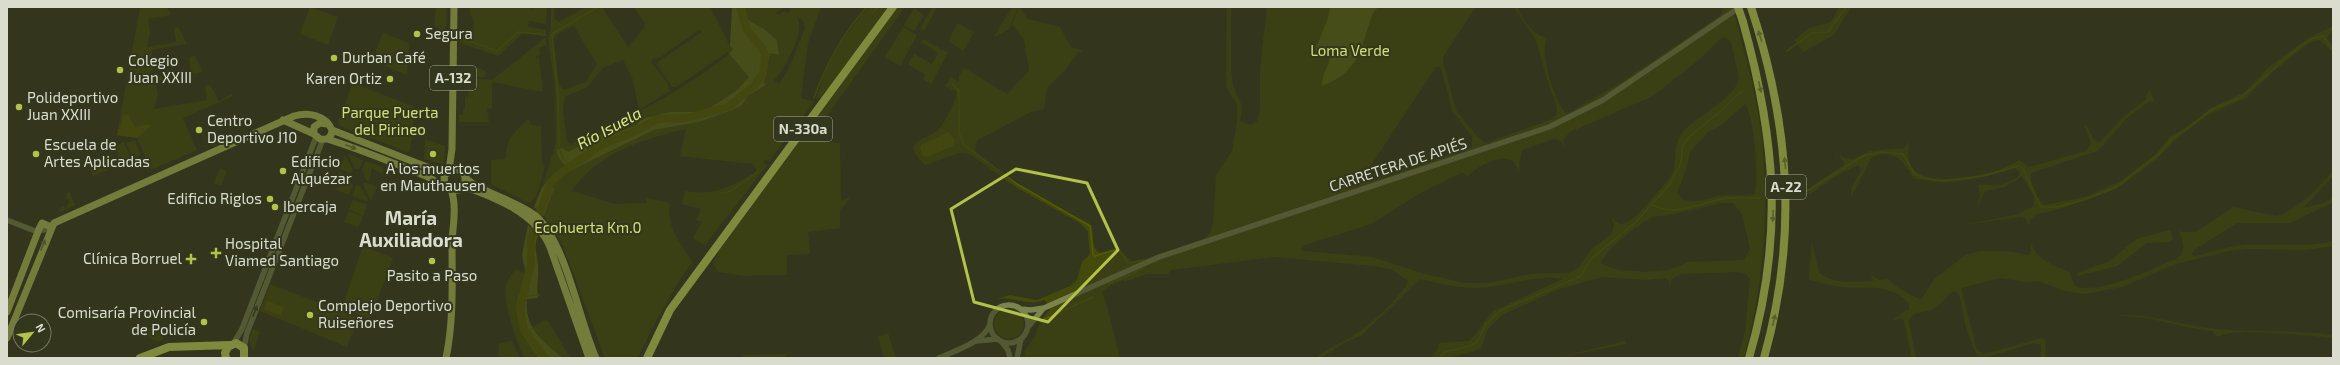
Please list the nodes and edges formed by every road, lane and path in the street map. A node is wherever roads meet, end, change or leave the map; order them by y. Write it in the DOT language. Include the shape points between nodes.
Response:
graph roads {
  1 [pos="454,7"];
  2 [pos="893,7"];
  3 [pos="1739,7"];
  4 [pos="1751,7"];
  5 [pos="283,120"];
  6 [pos="327,124"];
  7 [pos="332,130"];
  8 [pos="320,137"];
  9 [pos="452,149"];
  10 [pos="459,170"];
  11 [pos="447,172"];
  12 [pos="465,177"];
  13 [pos="463,186"];
  14 [pos="448,188"];
  15 [pos="453,205"];
  16 [pos="523,211"];
  17 [pos="7,220"];
  18 [pos="50,228"];
  19 [pos="38,231"];
  20 [pos="555,251"];
  21 [pos="19,281"];
  22 [pos="28,284"];
  23 [pos="686,289"];
  24 [pos="1044,308"];
  25 [pos="1020,309"];
  26 [pos="7,312"];
  27 [pos="990,322"];
  28 [pos="1028,328"];
  29 [pos="8,333"];
  30 [pos="1021,339"];
  31 [pos="999,340"];
  32 [pos="974,341"];
  33 [pos="231,344"];
  34 [pos="206,346"];
  35 [pos="244,352"];
  36 [pos="226,357"];
  37 [pos="140,358"];
  38 [pos="252,358"];
  39 [pos="446,358"];
  40 [pos="589,358"];
  41 [pos="596,358"];
  42 [pos="647,358"];
  43 [pos="651,358"];
  44 [pos="939,358"];
  45 [pos="1010,358"];
  46 [pos="1017,358"];
  47 [pos="1749,358"];
  48 [pos="1764,358"];
  1 -- 9 [label="main road, A-132"];
  2 -- 23 [label="highway, N-330a"];
  3 -- 24 [label="street, CARRETERA DE APIÉS" via="1603,100 1559,123 1159,257"];
  3 -- 47 [label="highway, A-22, one-way, bridge" via="1757,73 1767,124 1773,192 1772,237 1766,287"];
  48 -- 4 [label="highway, A-22, one-way" via="1783,271 1786,185 1776,97"];
  5 -- 6 [label="main road" via="299,114 311,114"];
  5 -- 8 [label="main road"];
  5 -- 18 [label="main road" via="83,209 56,222"];
  6 -- 7 [label="main road"];
  6 -- 8 [label="main road" via="318,124 314,127"];
  7 -- 8 [label="main road"];
  7 -- 11 [label="main road"];
  8 -- 14 [label="main road, one-way"];
  8 -- 33 [label="street" via="242,329"];
  35 -- 8 [label="street, one-way" via="247,333"];
  9 -- 10 [label="main road, A-132"];
  9 -- 11 [label="main road, A-132"];
  10 -- 11 [label="main road"];
  10 -- 12 [label="main road, A-132"];
  11 -- 14 [label="main road, A-132"];
  12 -- 13 [label="main road, A-132"];
  12 -- 16 [label="main road"];
  13 -- 14 [label="main road" via="457,190"];
  13 -- 15 [label="main road, A-132"];
  13 -- 16 [label="main road"];
  14 -- 15 [label="main road, A-132"];
  15 -- 39 [label="main road, A-132" via="451,323"];
  16 -- 20 [label="main road" via="545,226"];
  17 -- 19 [label="street"];
  18 -- 19 [label="main road" via="42,223"];
  22 -- 18 [label="main road, one-way"];
  19 -- 21 [label="main road"];
  20 -- 40 [label="main road"];
  20 -- 41 [label="main road"];
  21 -- 22 [label="main road" via="22,288"];
  21 -- 26 [label="main road"];
  22 -- 29 [label="main road"];
  23 -- 42 [label="highway, N-330a" via="663,322"];
  23 -- 43 [label="highway, N-330a"];
  24 -- 25 [label="street, CARRETERA DE APIÉS"];
  24 -- 28 [label="street, CARRETERA DE APIÉS" via="1034,317"];
  25 -- 27 [label="street" via="1011,305 1001,306"];
  25 -- 28 [label="street" via="1026,315"];
  27 -- 31 [label="street"];
  27 -- 32 [label="street" via="984,333"];
  28 -- 30 [label="street"];
  30 -- 31 [label="street" via="1011,343"];
  30 -- 46 [label="street"];
  31 -- 32 [label="street"];
  31 -- 45 [label="street" via="1008,350"];
  32 -- 44 [label="street"];
  33 -- 34 [label="highway"];
  33 -- 35 [label="highway" via="239,344"];
  33 -- 36 [label="highway" via="226,350"];
  34 -- 36 [label="highway"];
  34 -- 37 [label="highway" via="163,348"];
  35 -- 38 [label="highway"];
}
